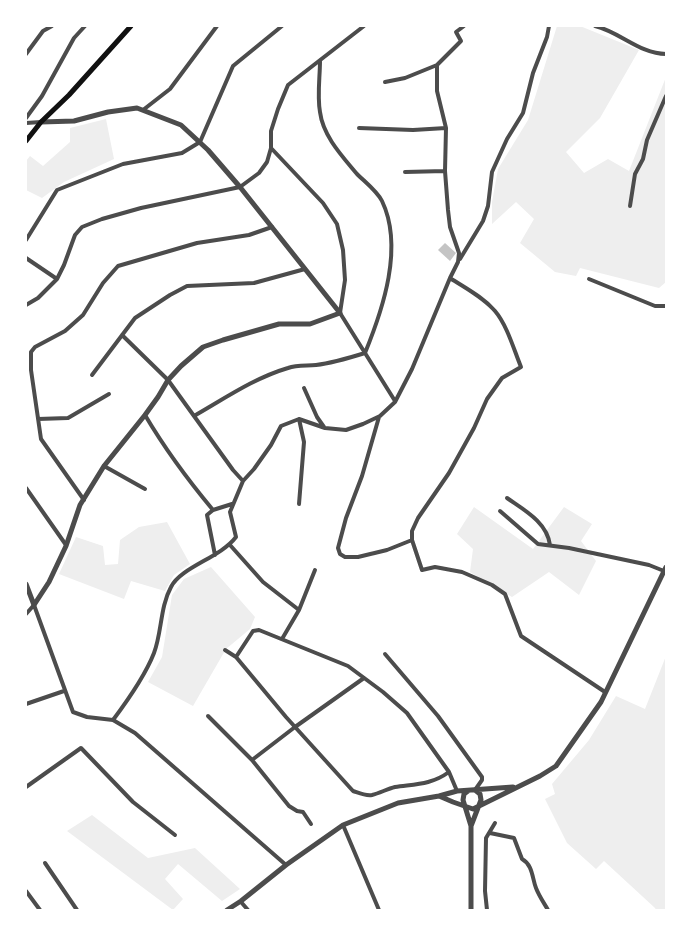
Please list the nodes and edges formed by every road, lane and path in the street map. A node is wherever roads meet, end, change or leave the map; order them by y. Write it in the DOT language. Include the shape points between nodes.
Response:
graph roads {
  1 [pos="52,26"];
  2 [pos="85,26"];
  3 [pos="131,26"];
  4 [pos="217,26"];
  5 [pos="282,26"];
  6 [pos="364,26"];
  7 [pos="464,26"];
  8 [pos="549,26"];
  9 [pos="595,26"];
  10 [pos="26,54"];
  11 [pos="666,54"];
  12 [pos="320,61"];
  13 [pos="437,65"];
  14 [pos="385,82"];
  15 [pos="666,96"];
  16 [pos="143,110"];
  17 [pos="26,118"];
  18 [pos="41,122"];
  19 [pos="26,123"];
  20 [pos="359,128"];
  21 [pos="446,128"];
  22 [pos="26,141"];
  23 [pos="200,142"];
  24 [pos="271,148"];
  25 [pos="445,171"];
  26 [pos="405,172"];
  27 [pos="240,187"];
  28 [pos="630,206"];
  29 [pos="273,227"];
  30 [pos="26,240"];
  31 [pos="26,258"];
  32 [pos="458,262"];
  33 [pos="306,268"];
  34 [pos="450,278"];
  35 [pos="57,279"];
  36 [pos="589,279"];
  37 [pos="26,305"];
  38 [pos="666,306"];
  39 [pos="340,313"];
  40 [pos="122,335"];
  41 [pos="365,353"];
  42 [pos="92,375"];
  43 [pos="168,380"];
  44 [pos="304,388"];
  45 [pos="109,394"];
  46 [pos="395,402"];
  47 [pos="145,415"];
  48 [pos="194,416"];
  49 [pos="380,416"];
  50 [pos="298,418"];
  51 [pos="38,419"];
  52 [pos="324,428"];
  53 [pos="104,466"];
  54 [pos="243,481"];
  55 [pos="26,488"];
  56 [pos="145,489"];
  57 [pos="507,498"];
  58 [pos="84,500"];
  59 [pos="233,504"];
  60 [pos="299,504"];
  61 [pos="213,510"];
  62 [pos="500,511"];
  63 [pos="412,540"];
  64 [pos="230,545"];
  65 [pos="550,545"];
  66 [pos="66,546"];
  67 [pos="215,555"];
  68 [pos="666,569"];
  69 [pos="315,570"];
  70 [pos="26,584"];
  71 [pos="34,605"];
  72 [pos="299,610"];
  73 [pos="26,614"];
  74 [pos="282,639"];
  75 [pos="225,650"];
  76 [pos="385,654"];
  77 [pos="236,657"];
  78 [pos="364,678"];
  79 [pos="65,691"];
  80 [pos="605,692"];
  81 [pos="26,704"];
  82 [pos="208,716"];
  83 [pos="113,720"];
  84 [pos="295,727"];
  85 [pos="252,760"];
  86 [pos="449,772"];
  87 [pos="26,787"];
  88 [pos="515,787"];
  89 [pos="472,790"];
  90 [pos="457,791"];
  91 [pos="439,796"];
  92 [pos="465,806"];
  93 [pos="479,806"];
  94 [pos="311,824"];
  95 [pos="495,824"];
  96 [pos="343,825"];
  97 [pos="471,826"];
  98 [pos="490,832"];
  99 [pos="175,835"];
  100 [pos="45,862"];
  101 [pos="286,865"];
  102 [pos="26,891"];
  103 [pos="241,902"];
  104 [pos="40,910"];
  105 [pos="77,910"];
  106 [pos="227,910"];
  107 [pos="248,910"];
  108 [pos="379,910"];
  109 [pos="470,910"];
  110 [pos="487,910"];
  111 [pos="548,910"];
  1 -- 10 [label="street"];
  2 -- 17 [label="street"];
  3 -- 18 [label="main road"];
  4 -- 16 [label="street" via="170,89"];
  5 -- 23 [label="street" via="233,66"];
  6 -- 12 [label="street"];
  7 -- 13 [label="street" via="456,32 461,41"];
  8 -- 32 [label="street" via="523,113 492,172 483,221"];
  9 -- 11 [label="street" via="607,28 649,52"];
  12 -- 24 [label="street" via="288,86 271,131"];
  12 -- 41 [label="street" via="320,112 329,138 381,200 389,225 390,270"];
  13 -- 14 [label="street"];
  13 -- 21 [label="street" via="437,91"];
  15 -- 28 [label="street" via="635,174"];
  16 -- 18 [label="street"];
  16 -- 23 [label="street" via="181,125"];
  18 -- 19 [label="street"];
  18 -- 22 [label="main road"];
  20 -- 21 [label="street"];
  21 -- 25 [label="street"];
  23 -- 27 [label="street"];
  23 -- 30 [label="street" via="182,153 123,164 57,190"];
  24 -- 27 [label="street" via="267,162"];
  24 -- 39 [label="street" via="323,203 337,224 345,280"];
  25 -- 26 [label="street"];
  25 -- 32 [label="street"];
  27 -- 29 [label="street"];
  27 -- 35 [label="street" via="131,211 82,227"];
  29 -- 33 [label="street"];
  29 -- 51 [label="street" via="197,243 118,266 84,315 31,352"];
  31 -- 35 [label="street"];
  32 -- 34 [label="street"];
  33 -- 39 [label="street"];
  33 -- 40 [label="street" via="254,282 187,286 135,318"];
  34 -- 46 [label="street"];
  34 -- 63 [label="street" via="495,310 521,367 502,378 487,399 449,473 418,518"];
  35 -- 37 [label="street"];
  36 -- 38 [label="street" via="655,306"];
  39 -- 41 [label="street"];
  39 -- 43 [label="street" via="310,324 279,324 203,347"];
  40 -- 42 [label="street"];
  40 -- 43 [label="street"];
  41 -- 46 [label="street"];
  41 -- 48 [label="street" via="339,361 290,367 232,393"];
  43 -- 47 [label="street"];
  43 -- 48 [label="street"];
  44 -- 52 [label="street"];
  45 -- 51 [label="street" via="68,418"];
  46 -- 49 [label="street"];
  47 -- 53 [label="street"];
  47 -- 61 [label="street" via="164,447"];
  48 -- 54 [label="street"];
  49 -- 52 [label="street" via="346,430"];
  49 -- 63 [label="street" via="338,548 340,554 358,557"];
  50 -- 52 [label="street"];
  50 -- 54 [label="street" via="281,426"];
  50 -- 60 [label="street" via="304,442"];
  51 -- 58 [label="street" via="41,440"];
  53 -- 56 [label="street"];
  53 -- 58 [label="street"];
  54 -- 59 [label="street"];
  55 -- 66 [label="street"];
  57 -- 65 [label="street" via="544,529"];
  58 -- 66 [label="street"];
  59 -- 61 [label="street"];
  59 -- 64 [label="street" via="230,512 236,537"];
  61 -- 67 [label="street" via="207,515"];
  62 -- 65 [label="street" via="538,544"];
  63 -- 80 [label="street" via="422,570 435,567 462,572 492,585 505,594 521,636"];
  64 -- 67 [label="street"];
  64 -- 72 [label="street" via="262,582"];
  65 -- 68 [label="street"];
  66 -- 71 [label="street"];
  67 -- 83 [label="street" via="171,585 154,652"];
  68 -- 80 [label="street"];
  69 -- 72 [label="street"];
  70 -- 71 [label="street"];
  71 -- 73 [label="street"];
  71 -- 79 [label="street"];
  72 -- 74 [label="street"];
  74 -- 77 [label="street" via="253,631"];
  74 -- 78 [label="street" via="348,666"];
  75 -- 77 [label="street"];
  76 -- 89 [label="street" via="438,716 482,777"];
  77 -- 84 [label="street"];
  78 -- 84 [label="street"];
  78 -- 86 [label="street" via="407,713"];
  79 -- 81 [label="street"];
  79 -- 83 [label="street" via="73,712"];
  80 -- 88 [label="street" via="556,766"];
  82 -- 85 [label="street"];
  83 -- 101 [label="street" via="135,733"];
  84 -- 85 [label="street"];
  84 -- 86 [label="street" via="353,791 362,795 426,783"];
  85 -- 94 [label="street" via="289,806 303,812"];
  86 -- 90 [label="street"];
  87 -- 99 [label="street" via="81,748 133,802"];
  88 -- 89 [label="street"];
  88 -- 93 [label="street"];
  89 -- 90 [label="street"];
  89 -- 92 [label="street" via="463,797"];
  89 -- 93 [label="street" via="481,797"];
  90 -- 91 [label="street"];
  91 -- 92 [label="street"];
  91 -- 96 [label="street" via="398,803"];
  92 -- 93 [label="street"];
  92 -- 97 [label="street"];
  93 -- 97 [label="street"];
  95 -- 98 [label="street"];
  96 -- 101 [label="street"];
  96 -- 108 [label="street"];
  97 -- 109 [label="street"];
  98 -- 110 [label="street" via="486,838"];
  98 -- 111 [label="street" via="514,838"];
  100 -- 105 [label="street"];
  101 -- 103 [label="street"];
  102 -- 104 [label="street"];
  103 -- 106 [label="street"];
  103 -- 107 [label="street"];
}
